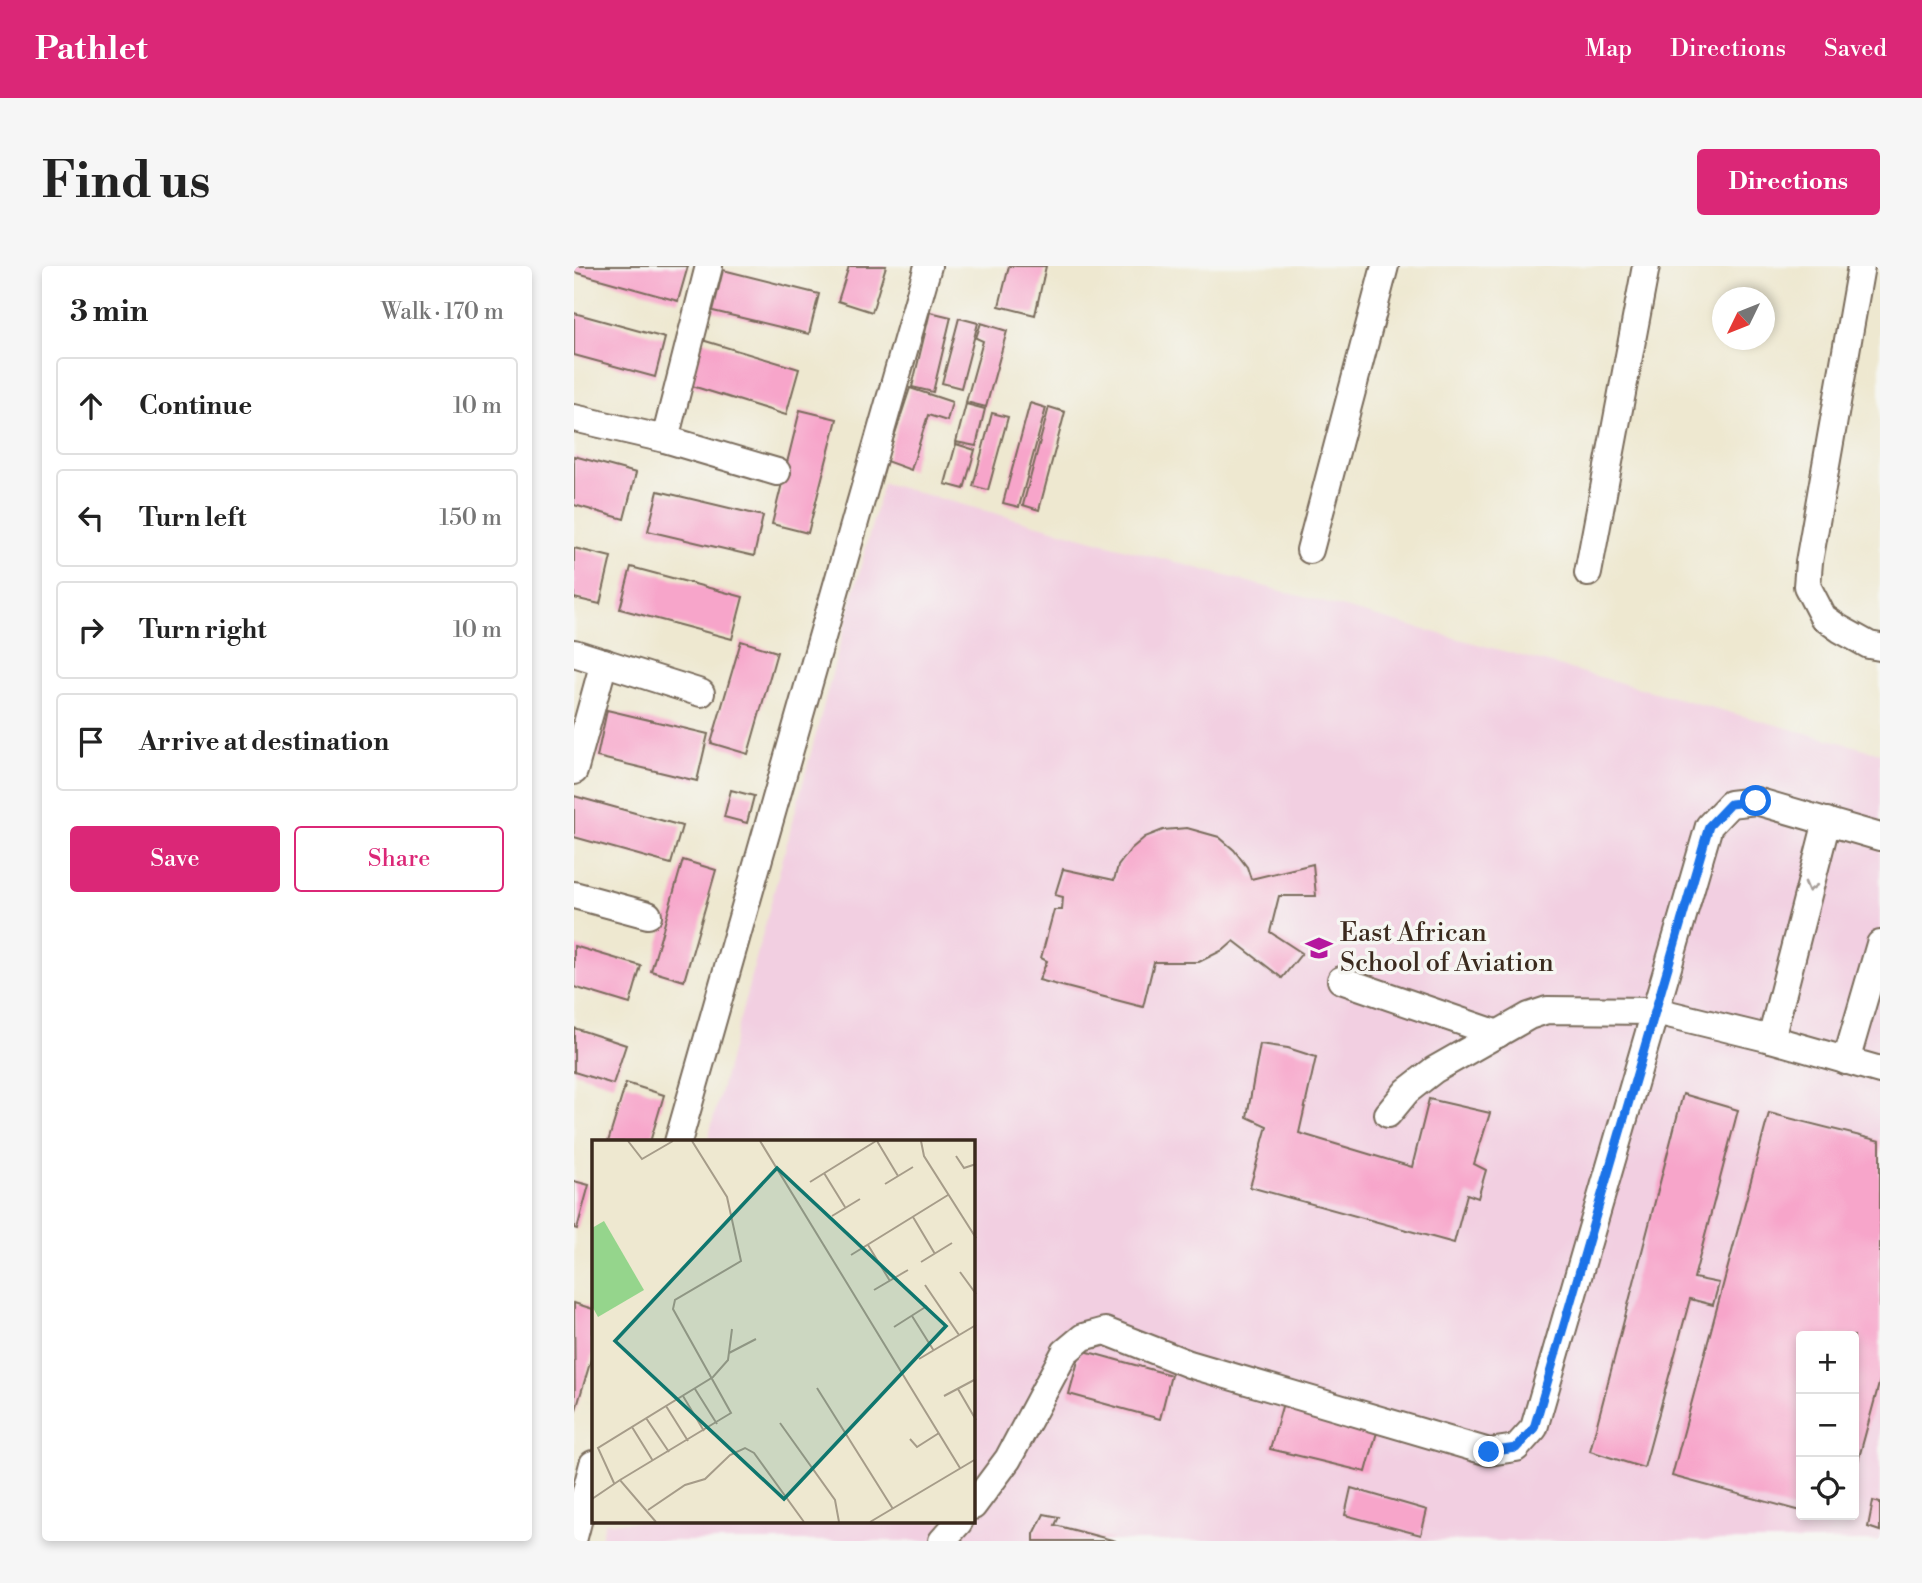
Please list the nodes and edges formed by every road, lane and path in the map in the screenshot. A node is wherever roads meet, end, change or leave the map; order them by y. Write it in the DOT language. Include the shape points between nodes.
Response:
graph roads {
  1 [pos="709,266"];
  2 [pos="928,266"];
  3 [pos="1385,266"];
  4 [pos="1646,266"];
  5 [pos="1861,266"];
  6 [pos="574,418"];
  7 [pos="665,439"];
  8 [pos="777,472"];
  9 [pos="1310,550"];
  10 [pos="1588,572"];
  11 [pos="1880,647"];
  12 [pos="574,653"];
  13 [pos="604,662"];
  14 [pos="701,693"];
  15 [pos="574,771"];
  16 [pos="1827,821"];
  17 [pos="1880,837"];
  18 [pos="574,894"];
  19 [pos="648,915"];
  20 [pos="1880,944"];
  21 [pos="1341,980"];
  22 [pos="1656,1011"];
  23 [pos="1498,1034"];
  24 [pos="1771,1039"];
  25 [pos="1846,1061"];
  26 [pos="1880,1070"];
  27 [pos="1388,1114"];
  28 [pos="679,1140"];
  29 [pos="592,1468"];
  30 [pos="975,1503"];
  31 [pos="957,1524"];
  32 [pos="574,1537"];
  33 [pos="942,1541"];
  1 -- 7 [label="street"];
  2 -- 28 [label="street"];
  3 -- 9 [label="street"];
  4 -- 10 [label="street"];
  5 -- 11 [label="street" via="1807,586 1823,617"];
  6 -- 7 [label="street"];
  7 -- 8 [label="street"];
  12 -- 13 [label="street"];
  13 -- 14 [label="street"];
  13 -- 15 [label="street"];
  16 -- 17 [label="street"];
  16 -- 22 [label="street" via="1756,801 1730,804 1709,826"];
  16 -- 24 [label="street, one-way"];
  18 -- 19 [label="street"];
  20 -- 25 [label="street"];
  21 -- 23 [label="street"];
  22 -- 23 [label="street" via="1547,1010"];
  22 -- 24 [label="street"];
  22 -- 30 [label="street" via="1534,1428 1516,1448 1489,1452 1189,1364 1105,1332 1083,1337 1065,1352 1008,1460"];
  23 -- 27 [label="street" via="1434,1070 1406,1091"];
  24 -- 25 [label="street"];
  25 -- 26 [label="street"];
  29 -- 32 [label="street"];
  31 -- 33 [label="street"];
}
